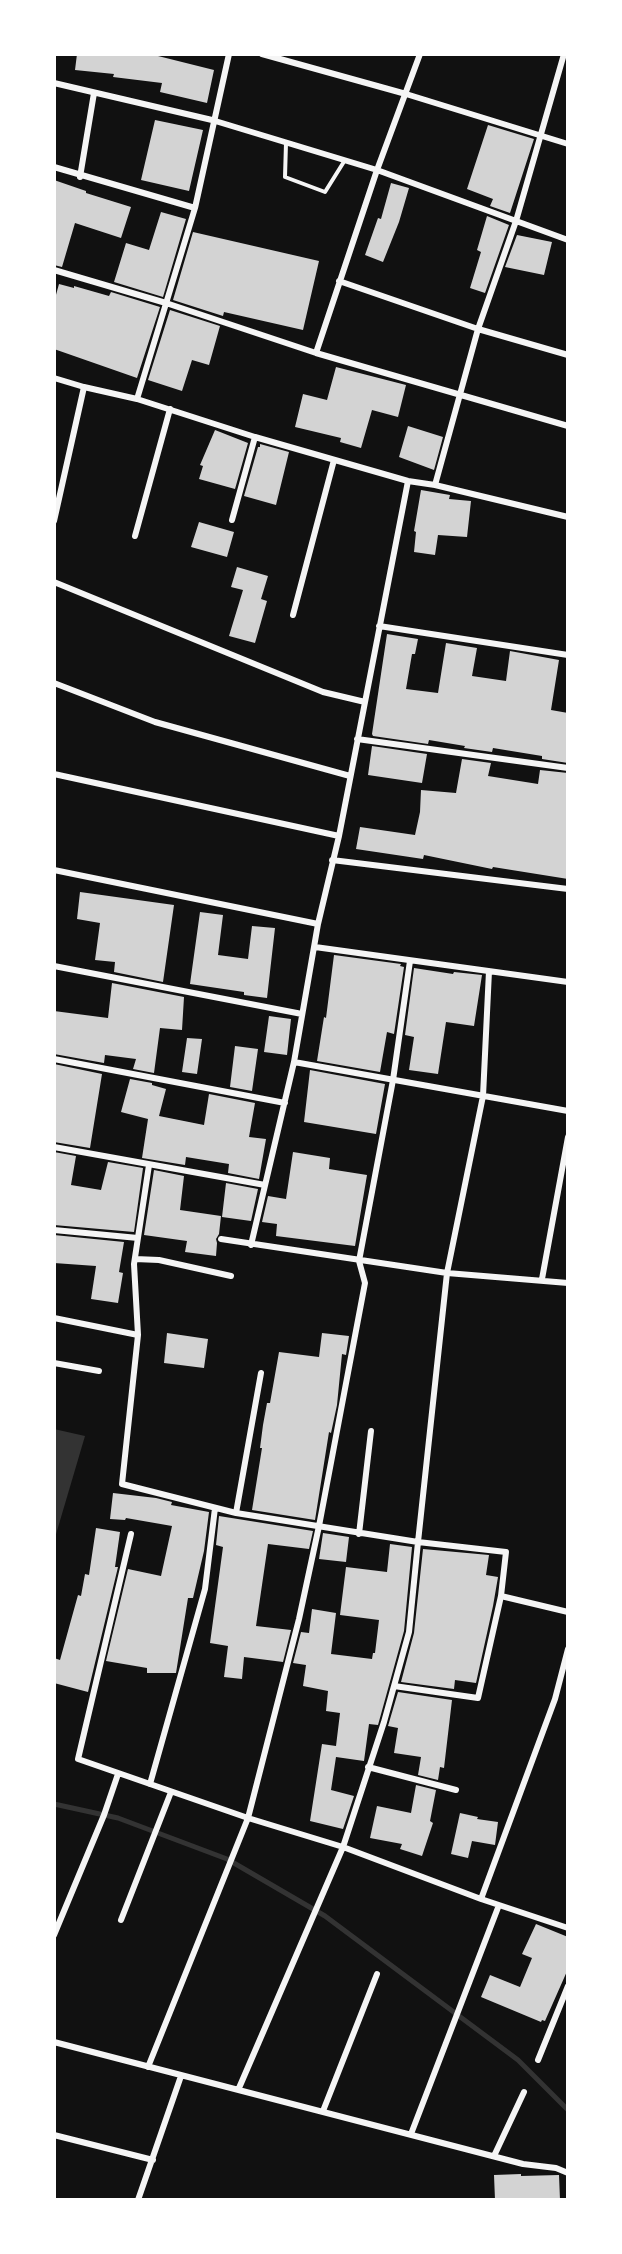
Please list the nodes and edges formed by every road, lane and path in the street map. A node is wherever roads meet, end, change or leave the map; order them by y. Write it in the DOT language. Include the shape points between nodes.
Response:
graph roads {
  1 [pos="229,54"];
  2 [pos="262,54"];
  3 [pos="420,54"];
  4 [pos="564,54"];
  5 [pos="54,83"];
  6 [pos="94,93"];
  7 [pos="406,94"];
  8 [pos="212,120"];
  9 [pos="540,134"];
  10 [pos="286,143"];
  11 [pos="568,144"];
  12 [pos="345,160"];
  13 [pos="54,168"];
  14 [pos="377,170"];
  15 [pos="80,177"];
  16 [pos="195,208"];
  17 [pos="516,222"];
  18 [pos="568,240"];
  19 [pos="54,270"];
  20 [pos="339,281"];
  21 [pos="166,303"];
  22 [pos="478,329"];
  23 [pos="316,353"];
  24 [pos="568,355"];
  25 [pos="54,378"];
  26 [pos="84,387"];
  27 [pos="462,395"];
  28 [pos="137,399"];
  29 [pos="170,409"];
  30 [pos="568,426"];
  31 [pos="255,437"];
  32 [pos="334,460"];
  33 [pos="408,481"];
  34 [pos="435,485"];
  35 [pos="568,517"];
  36 [pos="232,520"];
  37 [pos="54,521"];
  38 [pos="135,536"];
  39 [pos="54,582"];
  40 [pos="293,615"];
  41 [pos="378,627"];
  42 [pos="568,655"];
  43 [pos="54,683"];
  44 [pos="365,702"];
  45 [pos="357,739"];
  46 [pos="568,768"];
  47 [pos="54,774"];
  48 [pos="350,776"];
  49 [pos="339,836"];
  50 [pos="332,860"];
  51 [pos="54,870"];
  52 [pos="568,889"];
  53 [pos="318,924"];
  54 [pos="315,947"];
  55 [pos="410,961"];
  56 [pos="54,966"];
  57 [pos="489,971"];
  58 [pos="568,982"];
  59 [pos="302,1014"];
  60 [pos="54,1059"];
  61 [pos="294,1062"];
  62 [pos="393,1080"];
  63 [pos="483,1096"];
  64 [pos="285,1103"];
  65 [pos="568,1112"];
  66 [pos="568,1137"];
  67 [pos="54,1147"];
  68 [pos="149,1165"];
  69 [pos="265,1185"];
  70 [pos="54,1230"];
  71 [pos="138,1238"];
  72 [pos="221,1239"];
  73 [pos="251,1245"];
  74 [pos="135,1259"];
  75 [pos="359,1261"];
  76 [pos="447,1273"];
  77 [pos="231,1276"];
  78 [pos="542,1279"];
  79 [pos="568,1283"];
  80 [pos="54,1318"];
  81 [pos="138,1335"];
  82 [pos="54,1363"];
  83 [pos="99,1371"];
  84 [pos="261,1373"];
  85 [pos="371,1431"];
  86 [pos="215,1508"];
  87 [pos="236,1513"];
  88 [pos="319,1526"];
  89 [pos="131,1534"];
  90 [pos="359,1534"];
  91 [pos="418,1542"];
  92 [pos="501,1596"];
  93 [pos="568,1612"];
  94 [pos="568,1650"];
  95 [pos="394,1686"];
  96 [pos="368,1767"];
  97 [pos="118,1774"];
  98 [pos="150,1784"];
  99 [pos="456,1790"];
  100 [pos="171,1792"];
  101 [pos="248,1818"];
  102 [pos="343,1847"];
  103 [pos="482,1899"];
  104 [pos="499,1905"];
  105 [pos="121,1920"];
  106 [pos="568,1928"];
  107 [pos="54,1935"];
  108 [pos="377,1974"];
  109 [pos="568,1986"];
  110 [pos="54,2042"];
  111 [pos="538,2060"];
  112 [pos="148,2067"];
  113 [pos="181,2076"];
  114 [pos="239,2088"];
  115 [pos="524,2092"];
  116 [pos="323,2111"];
  117 [pos="411,2134"];
  118 [pos="54,2135"];
  119 [pos="494,2156"];
  120 [pos="153,2160"];
  121 [pos="568,2173"];
  122 [pos="138,2200"];
  1 -- 8 [label="street"];
  2 -- 7 [label="street"];
  3 -- 7 [label="street"];
  4 -- 9 [label="street"];
  5 -- 6 [label="street"];
  6 -- 8 [label="street"];
  6 -- 15 [label="street"];
  7 -- 9 [label="street"];
  7 -- 14 [label="street"];
  8 -- 10 [label="street"];
  8 -- 16 [label="street"];
  9 -- 11 [label="street"];
  9 -- 17 [label="street"];
  10 -- 12 [label="street"];
  10 -- 12 [label="lane" via="285,177 325,192"];
  12 -- 14 [label="street"];
  13 -- 15 [label="street"];
  14 -- 17 [label="street"];
  14 -- 20 [label="street"];
  15 -- 16 [label="street"];
  16 -- 21 [label="street"];
  17 -- 18 [label="street"];
  17 -- 22 [label="street"];
  19 -- 21 [label="street"];
  20 -- 22 [label="street"];
  20 -- 23 [label="street"];
  21 -- 23 [label="street"];
  21 -- 28 [label="street"];
  22 -- 24 [label="street"];
  22 -- 27 [label="street"];
  23 -- 27 [label="street"];
  25 -- 26 [label="street"];
  26 -- 28 [label="street"];
  26 -- 37 [label="street"];
  27 -- 30 [label="street"];
  27 -- 34 [label="street"];
  28 -- 29 [label="street"];
  29 -- 31 [label="street"];
  29 -- 38 [label="street"];
  31 -- 32 [label="street"];
  31 -- 36 [label="street"];
  32 -- 33 [label="street"];
  32 -- 40 [label="street"];
  33 -- 34 [label="street"];
  33 -- 41 [label="street"];
  34 -- 35 [label="street"];
  39 -- 44 [label="street" via="323,692"];
  41 -- 42 [label="street"];
  41 -- 44 [label="street"];
  43 -- 48 [label="street" via="155,722"];
  44 -- 45 [label="street"];
  45 -- 46 [label="street"];
  45 -- 48 [label="street"];
  47 -- 49 [label="street"];
  48 -- 49 [label="street"];
  49 -- 50 [label="street"];
  50 -- 52 [label="street"];
  50 -- 53 [label="street"];
  51 -- 53 [label="street"];
  53 -- 54 [label="street"];
  54 -- 55 [label="street"];
  54 -- 59 [label="street"];
  55 -- 57 [label="street"];
  55 -- 62 [label="street"];
  56 -- 59 [label="street"];
  57 -- 58 [label="street"];
  57 -- 63 [label="street"];
  59 -- 61 [label="street"];
  60 -- 64 [label="street"];
  61 -- 62 [label="street"];
  61 -- 64 [label="street"];
  62 -- 63 [label="street"];
  62 -- 75 [label="street"];
  63 -- 65 [label="street"];
  63 -- 76 [label="street"];
  64 -- 69 [label="street"];
  66 -- 78 [label="street"];
  67 -- 68 [label="street"];
  68 -- 69 [label="street"];
  68 -- 71 [label="street"];
  69 -- 73 [label="street"];
  70 -- 71 [label="street"];
  71 -- 74 [label="street"];
  72 -- 73 [label="street"];
  73 -- 75 [label="street"];
  74 -- 77 [label="street" via="159,1260"];
  74 -- 81 [label="street"];
  75 -- 76 [label="street"];
  75 -- 88 [label="street" via="365,1283"];
  76 -- 78 [label="street"];
  76 -- 91 [label="street"];
  78 -- 79 [label="street"];
  80 -- 81 [label="street"];
  81 -- 86 [label="street" via="122,1484"];
  82 -- 83 [label="street"];
  84 -- 87 [label="street"];
  85 -- 90 [label="street"];
  86 -- 87 [label="street"];
  86 -- 98 [label="street" via="205,1589"];
  87 -- 88 [label="street"];
  88 -- 90 [label="street"];
  88 -- 101 [label="street"];
  89 -- 97 [label="street" via="78,1759"];
  90 -- 91 [label="street"];
  91 -- 92 [label="street" via="506,1552"];
  91 -- 95 [label="street" via="409,1632"];
  92 -- 93 [label="street"];
  92 -- 95 [label="street" via="478,1698"];
  94 -- 103 [label="street" via="555,1699"];
  95 -- 96 [label="street"];
  96 -- 99 [label="street"];
  96 -- 102 [label="street"];
  97 -- 98 [label="street"];
  97 -- 107 [label="street" via="105,1815"];
  98 -- 100 [label="street"];
  100 -- 101 [label="street"];
  100 -- 105 [label="street"];
  101 -- 102 [label="street"];
  101 -- 112 [label="street"];
  102 -- 103 [label="street"];
  102 -- 114 [label="street"];
  103 -- 104 [label="street"];
  104 -- 106 [label="street"];
  104 -- 117 [label="street"];
  108 -- 116 [label="street"];
  109 -- 111 [label="street"];
  110 -- 112 [label="street"];
  112 -- 113 [label="street"];
  113 -- 114 [label="street"];
  113 -- 120 [label="street"];
  114 -- 116 [label="street"];
  115 -- 119 [label="street"];
  116 -- 117 [label="street"];
  117 -- 119 [label="street"];
  118 -- 120 [label="street"];
  119 -- 121 [label="street"];
  120 -- 122 [label="street"];
}
